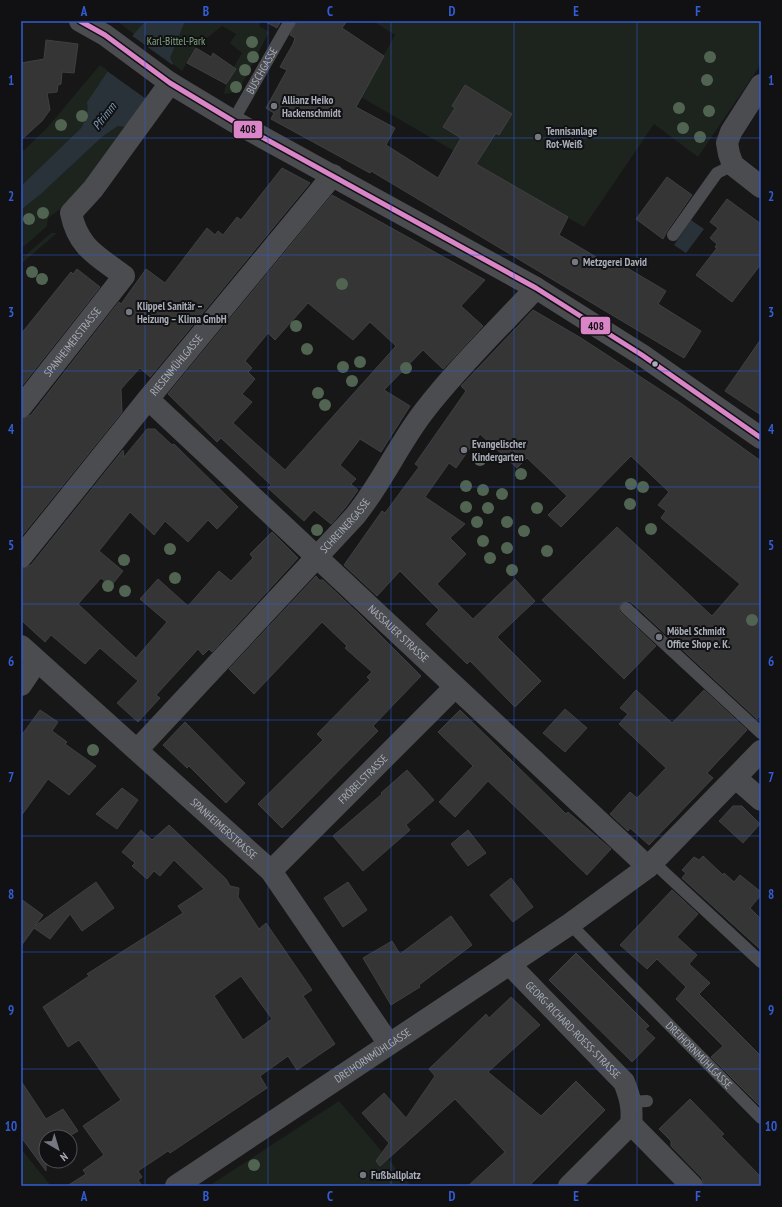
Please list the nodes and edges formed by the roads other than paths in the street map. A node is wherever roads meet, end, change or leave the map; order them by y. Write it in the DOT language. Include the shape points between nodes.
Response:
graph roads {
  1 [pos="80,21"];
  2 [pos="290,21"];
  3 [pos="169,82"];
  4 [pos="761,85"];
  5 [pos="233,121"];
  6 [pos="733,165"];
  7 [pos="333,175"];
  8 [pos="761,187"];
  9 [pos="673,235"];
  10 [pos="536,288"];
  11 [pos="148,399"];
  12 [pos="21,407"];
  13 [pos="761,438"];
  14 [pos="21,557"];
  15 [pos="317,557"];
  16 [pos="626,608"];
  17 [pos="21,646"];
  18 [pos="37,660"];
  19 [pos="21,685"];
  20 [pos="455,687"];
  21 [pos="761,733"];
  22 [pos="137,750"];
  23 [pos="761,751"];
  24 [pos="736,778"];
  25 [pos="761,800"];
  26 [pos="651,864"];
  27 [pos="271,871"];
  28 [pos="570,924"];
  29 [pos="761,962"];
  30 [pos="509,964"];
  31 [pos="389,1044"];
  32 [pos="761,1118"];
  33 [pos="631,1124"];
  34 [pos="176,1186"];
  35 [pos="569,1186"];
  36 [pos="692,1186"];
  1 -- 3 [label="street" via="105,35"];
  2 -- 5 [label="lane, BUSCHGASSE"];
  3 -- 5 [label="street"];
  3 -- 12 [label="street, SPANHEIMERSTRASSE" via="93,189 71,213 74,229 88,248 124,276"];
  4 -- 6 [label="street" via="731,132 727,143"];
  5 -- 7 [label="street"];
  6 -- 8 [label="street"];
  6 -- 9 [label="lane" via="717,173"];
  7 -- 10 [label="street"];
  7 -- 11 [label="street, RIESENMÜHLGASSE"];
  10 -- 13 [label="street" via="642,356"];
  10 -- 15 [label="street, SCHREINERGASSE" via="433,400 363,506"];
  11 -- 14 [label="street, RIESENMÜHLGASSE"];
  11 -- 15 [label="street, NASSAUER STRASSE"];
  15 -- 20 [label="street, NASSAUER STRASSE"];
  15 -- 22 [label="street, SCHREINERGASSE"];
  16 -- 21 [label="lane"];
  17 -- 18 [label="street, SPANHEIMERSTRASSE"];
  18 -- 19 [label="street"];
  18 -- 22 [label="street, SPANHEIMERSTRASSE"];
  20 -- 26 [label="street, NASSAUER STRASSE"];
  20 -- 27 [label="street, FRÖBELSTRASSE"];
  22 -- 27 [label="street, SPANHEIMERSTRASSE"];
  23 -- 24 [label="street, DREIHORNMÜHLGASSE"];
  24 -- 25 [label="street"];
  24 -- 26 [label="street, DREIHORNMÜHLGASSE"];
  26 -- 28 [label="street, DREIHORNMÜHLGASSE"];
  26 -- 29 [label="lane"];
  27 -- 31 [label="street, SPANHEIMERSTRASSE"];
  28 -- 30 [label="street, DREIHORNMÜHLGASSE"];
  28 -- 32 [label="lane, DREIHORNMÜHLGASSE"];
  30 -- 31 [label="street, DREIHORNMÜHLGASSE"];
  30 -- 33 [label="street, GEORG-RICHARD-ROESS-STRASSE" via="624,1082 639,1101"];
  31 -- 34 [label="street, DREIHORNMÜHLGASSE"];
  33 -- 35 [label="street"];
  33 -- 36 [label="street"];
}
